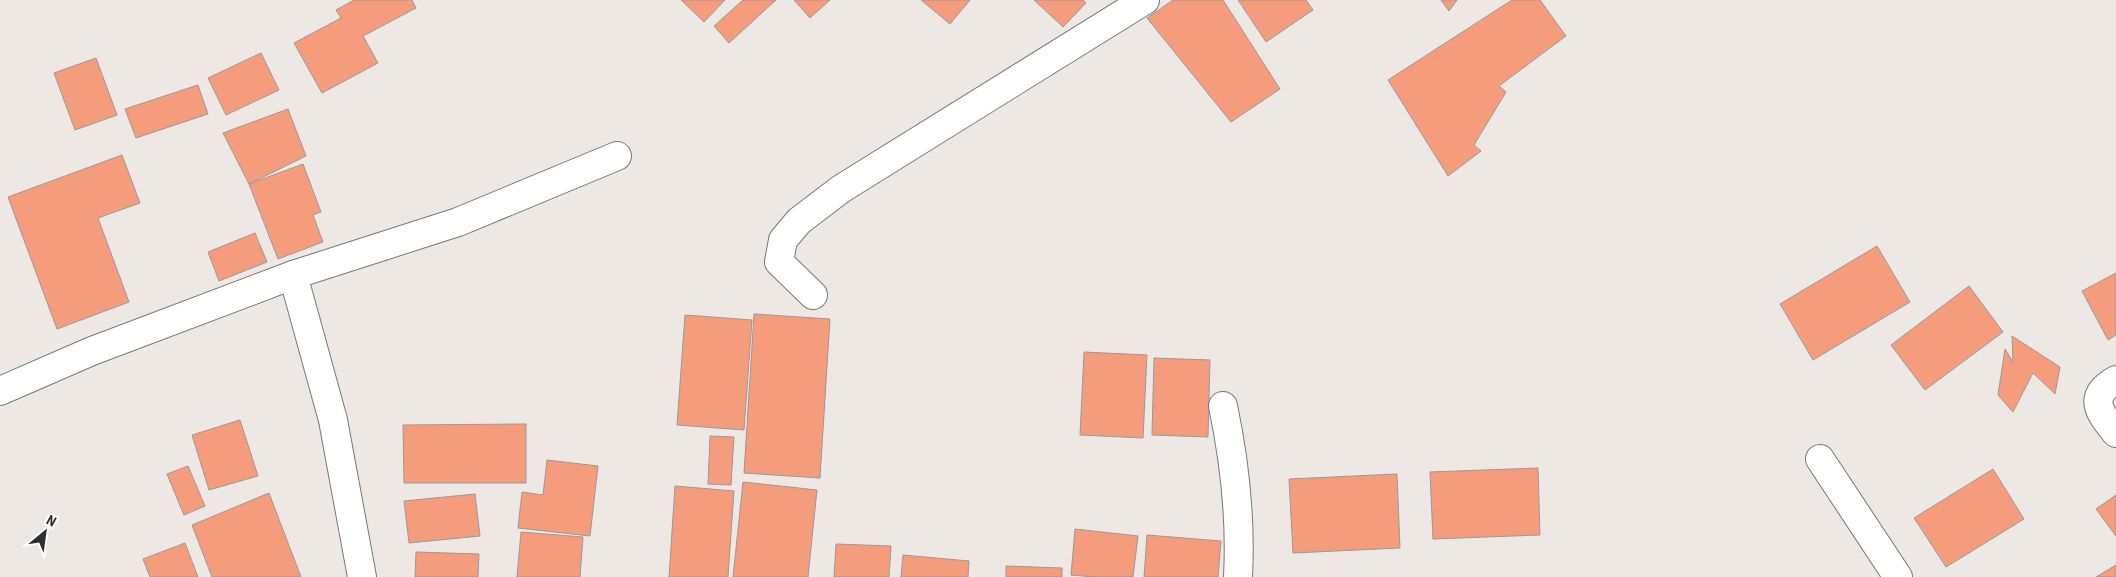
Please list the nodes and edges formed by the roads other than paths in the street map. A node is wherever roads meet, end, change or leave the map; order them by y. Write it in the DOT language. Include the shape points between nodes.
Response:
graph roads {
  1 [pos="1145,0"];
  2 [pos="617,156"];
  3 [pos="293,275"];
  4 [pos="813,295"];
  5 [pos="2116,380"];
  6 [pos="0,391"];
  7 [pos="1223,406"];
  8 [pos="2116,433"];
  9 [pos="1820,459"];
  10 [pos="362,577"];
  11 [pos="1238,577"];
  12 [pos="1898,577"];
  1 -- 4 [label="street" via="841,189 800,221 783,240 779,262"];
  2 -- 3 [label="street" via="458,222"];
  3 -- 6 [label="street" via="92,351"];
  3 -- 10 [label="street" via="333,420"];
  5 -- 8 [label="street" via="2105,387 2098,409"];
  7 -- 11 [label="street" via="1236,477 1240,547"];
  9 -- 12 [label="street"];
}
